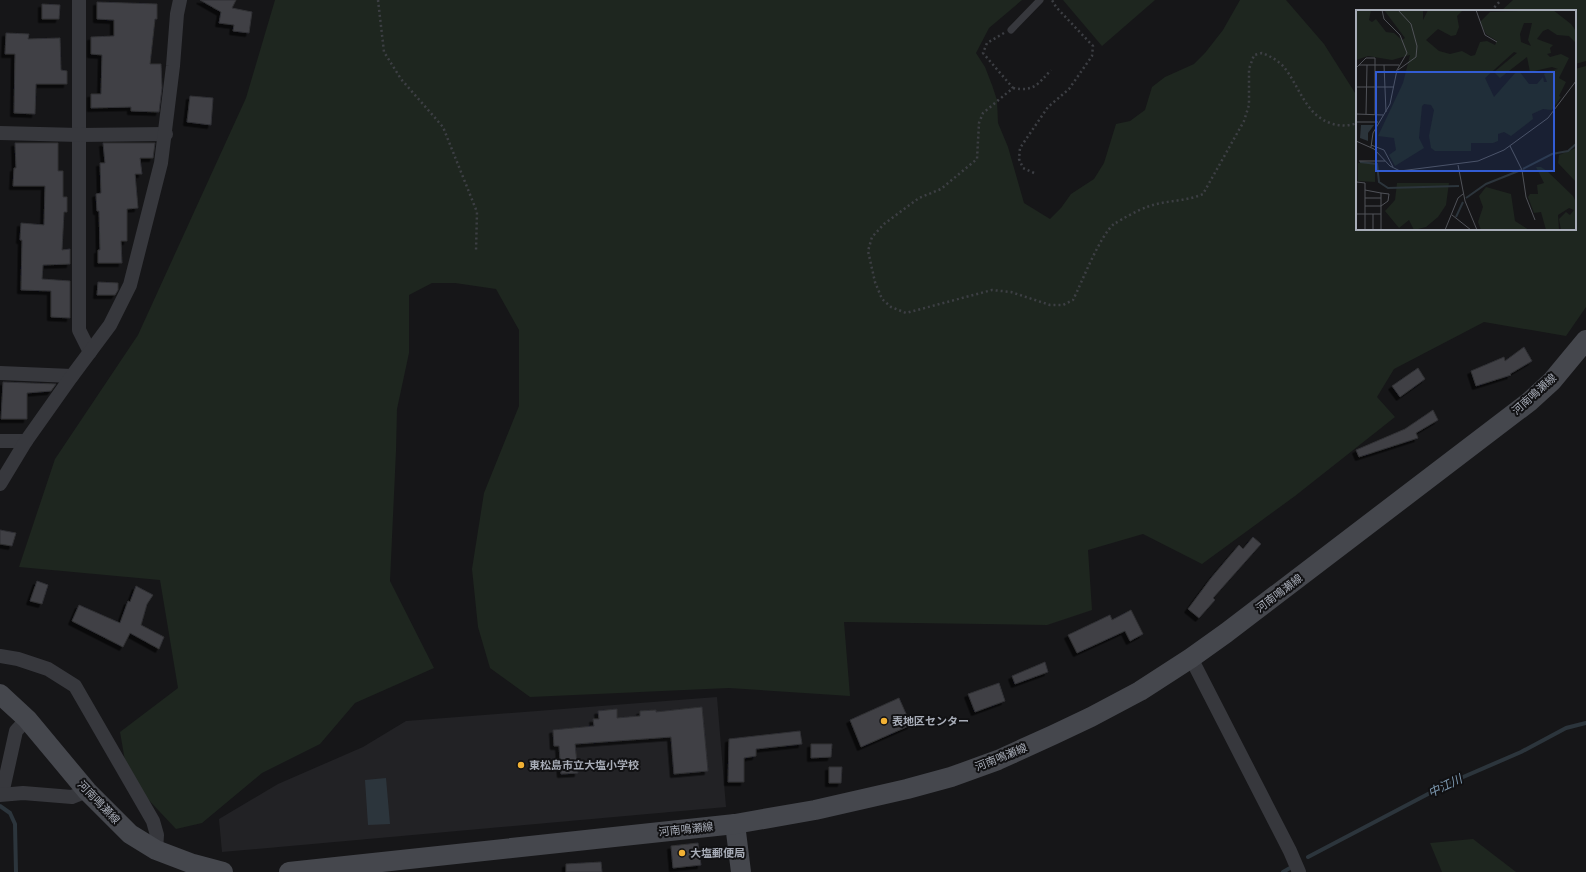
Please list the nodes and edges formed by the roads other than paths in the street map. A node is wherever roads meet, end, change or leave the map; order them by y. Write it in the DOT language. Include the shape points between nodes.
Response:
graph roads {
  1 [pos="79,0"];
  2 [pos="180,0"];
  3 [pos="1040,0"];
  4 [pos="1011,30"];
  5 [pos="0,133"];
  6 [pos="166,134"];
  7 [pos="79,135"];
  8 [pos="1586,340"];
  9 [pos="90,352"];
  10 [pos="0,372"];
  11 [pos="72,376"];
  12 [pos="0,441"];
  13 [pos="26,441"];
  14 [pos="0,484"];
  15 [pos="0,656"];
  16 [pos="1191,658"];
  17 [pos="0,694"];
  18 [pos="27,719"];
  19 [pos="87,791"];
  20 [pos="1,795"];
  21 [pos="735,824"];
  22 [pos="156,850"];
  23 [pos="223,872"];
  24 [pos="289,872"];
  25 [pos="741,872"];
  26 [pos="1300,872"];
  1 -- 7 [label="street"];
  2 -- 6 [label="street"];
  3 -- 4 [label="lane"];
  5 -- 7 [label="street"];
  6 -- 7 [label="street"];
  6 -- 9 [label="street" via="130,285 110,325"];
  7 -- 9 [label="street" via="79,330"];
  8 -- 16 [label="main road, 河南鳴瀬線" via="1552,381 1529,402"];
  9 -- 11 [label="street"];
  10 -- 11 [label="street"];
  11 -- 13 [label="street"];
  12 -- 13 [label="street"];
  13 -- 14 [label="street"];
  15 -- 22 [label="street" via="48,669 75,686 153,821 157,836"];
  16 -- 21 [label="main road, 河南鳴瀬線" via="1140,691 1091,717 998,760 907,789 815,810"];
  16 -- 26 [label="street"];
  17 -- 18 [label="main road, 河南鳴瀬線"];
  18 -- 19 [label="main road, 河南鳴瀬線"];
  18 -- 20 [label="street" via="16,731"];
  19 -- 20 [label="street" via="72,797 24,793"];
  19 -- 22 [label="main road, 河南鳴瀬線" via="130,834"];
  21 -- 24 [label="main road, 河南鳴瀬線"];
  21 -- 25 [label="main road"];
  22 -- 23 [label="main road, 河南鳴瀬線"];
}
